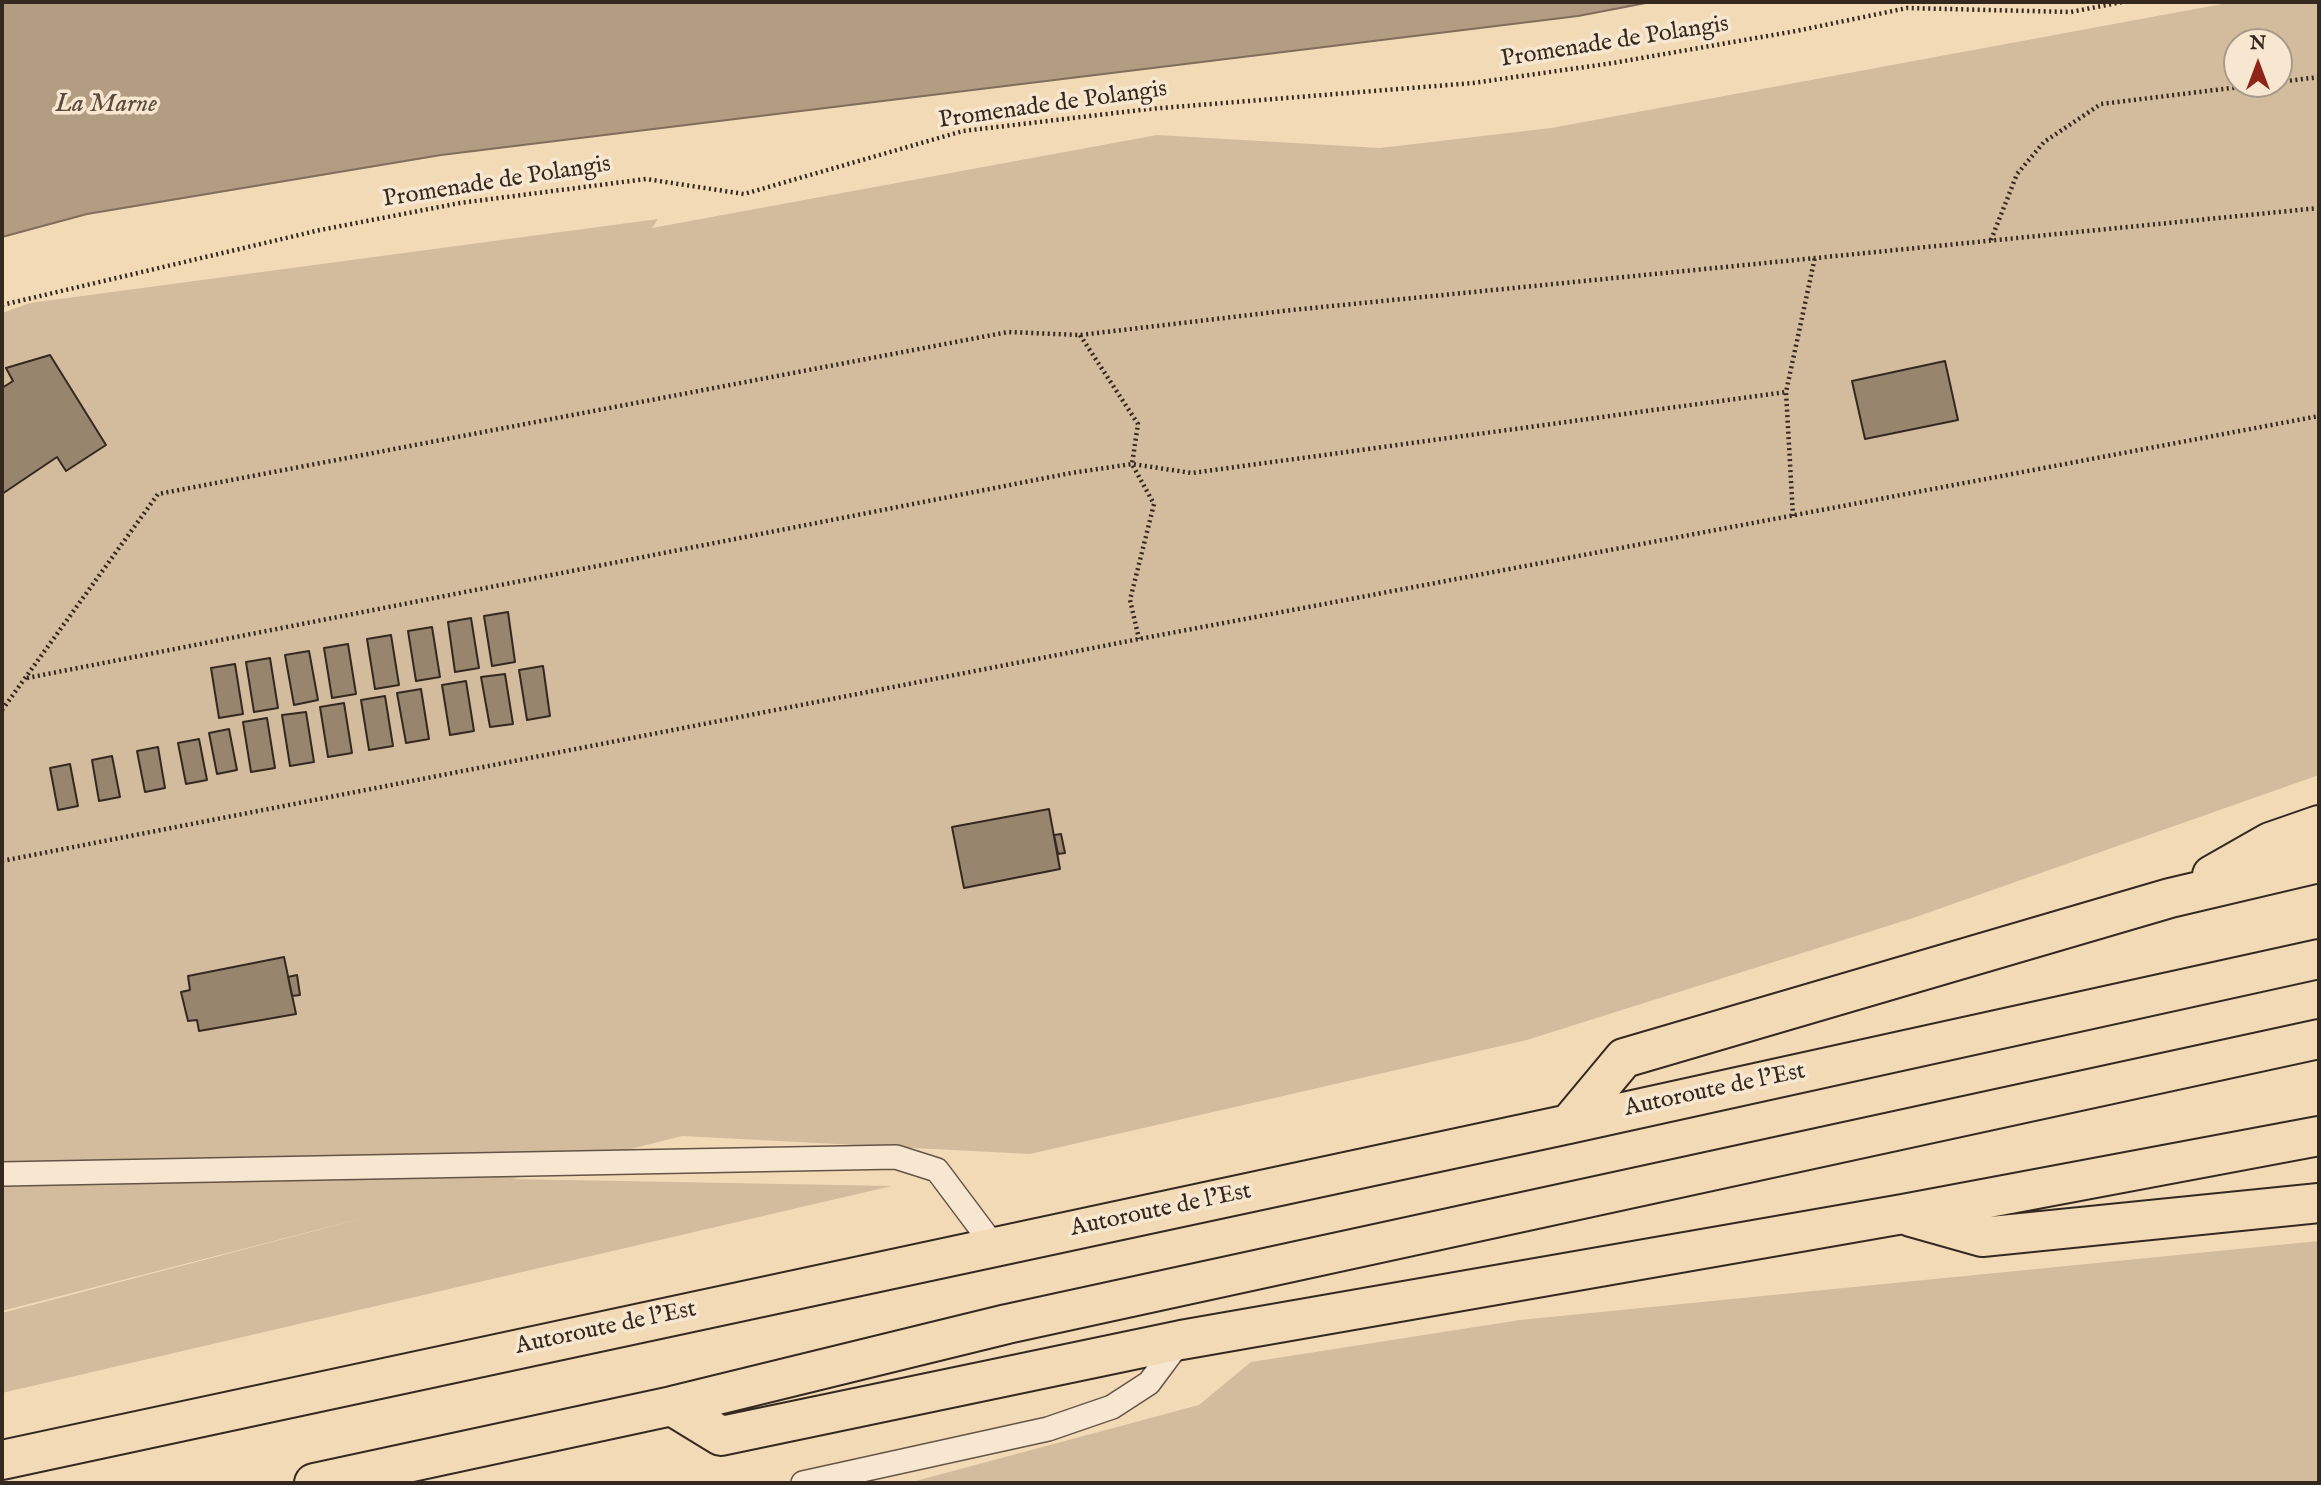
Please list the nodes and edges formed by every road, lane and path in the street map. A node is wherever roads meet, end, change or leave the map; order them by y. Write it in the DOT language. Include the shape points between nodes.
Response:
graph roads {
  1 [pos="2122,2"];
  2 [pos="2319,77"];
  3 [pos="2293,80"];
  4 [pos="2223,89"];
  5 [pos="2319,208"];
  6 [pos="1991,240"];
  7 [pos="1815,257"];
  8 [pos="2,305"];
  9 [pos="1080,335"];
  10 [pos="1786,392"];
  11 [pos="2319,416"];
  12 [pos="1132,464"];
  13 [pos="1793,516"];
  14 [pos="1139,639"];
  15 [pos="26,678"];
  16 [pos="2,710"];
  17 [pos="2319,825"];
  18 [pos="2,861"];
  19 [pos="2319,863"];
  20 [pos="2170,898"];
  21 [pos="2319,959"];
  22 [pos="2319,1039"];
  23 [pos="1569,1124"];
  24 [pos="2319,1136"];
  25 [pos="2,1174"];
  26 [pos="2319,1203"];
  27 [pos="1902,1214"];
  28 [pos="994,1246"];
  29 [pos="1181,1340"];
  30 [pos="672,1406"];
  31 [pos="2,1460"];
  32 [pos="314,1483"];
  33 [pos="803,1483"];
  1 -- 8 [label="path, Promenade de Polangis" via="2071,12 1907,8 1613,63 1473,83 1149,109 963,131 744,194 646,179 460,203 320,230"];
  2 -- 3 [label="path"];
  4 -- 6 [label="path" via="2101,104 2044,142 2017,174"];
  5 -- 6 [label="path"];
  6 -- 7 [label="path"];
  7 -- 9 [label="path"];
  7 -- 10 [label="path"];
  9 -- 12 [label="path" via="1138,424"];
  9 -- 15 [label="path" via="1008,332 158,494"];
  10 -- 12 [label="path" via="1192,473"];
  10 -- 13 [label="path"];
  11 -- 13 [label="path"];
  12 -- 14 [label="path" via="1154,504 1130,600"];
  12 -- 15 [label="path"];
  13 -- 14 [label="path"];
  14 -- 18 [label="path"];
  15 -- 16 [label="path"];
  17 -- 20 [label="highway" via="2270,842"];
  19 -- 20 [label="highway"];
  20 -- 23 [label="highway" via="1624,1058"];
  21 -- 23 [label="highway, Autoroute de l’Est"];
  22 -- 30 [label="highway" via="1007,1324"];
  23 -- 28 [label="highway, Autoroute de l’Est"];
  24 -- 27 [label="highway"];
  25 -- 28 [label="lane" via="896,1157 937,1170"];
  26 -- 27 [label="highway" via="1982,1237"];
  27 -- 29 [label="highway"];
  28 -- 31 [label="highway, Autoroute de l’Est"];
  29 -- 30 [label="highway" via="721,1436"];
  29 -- 33 [label="lane" via="1149,1383 1112,1407 1048,1429"];
  30 -- 32 [label="highway"];
}
